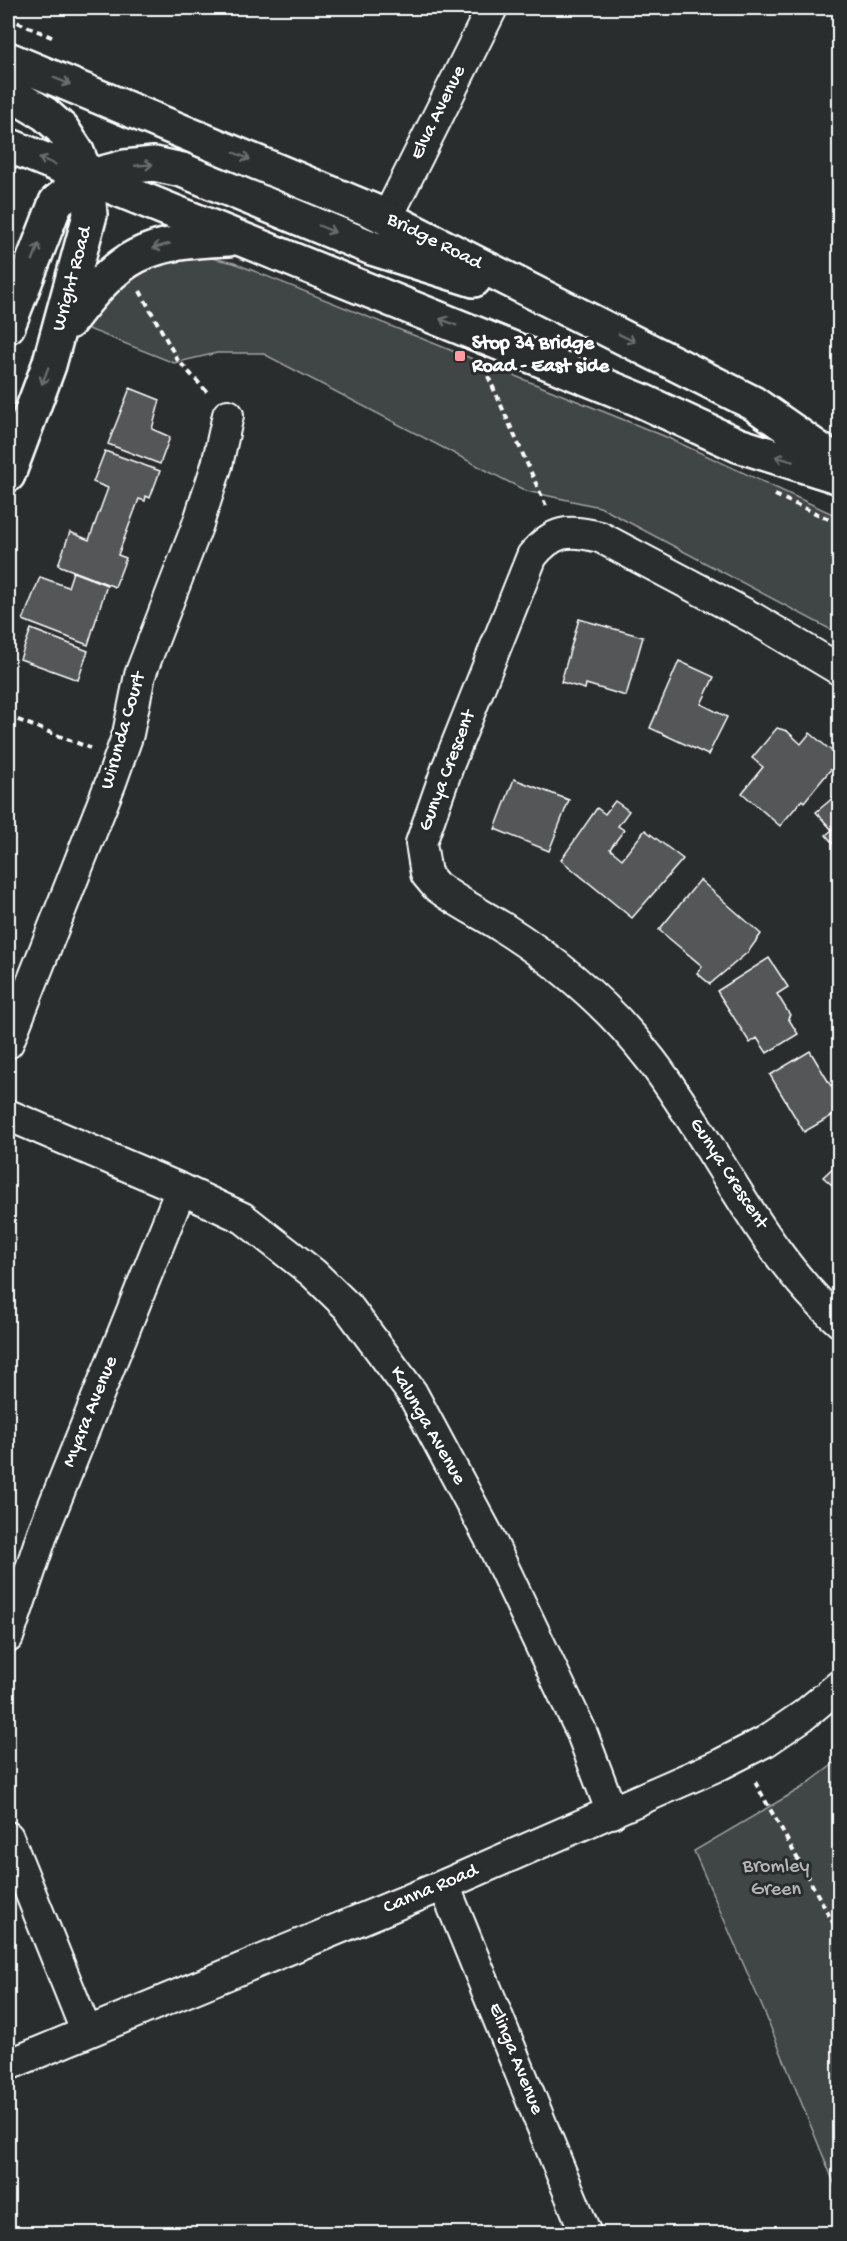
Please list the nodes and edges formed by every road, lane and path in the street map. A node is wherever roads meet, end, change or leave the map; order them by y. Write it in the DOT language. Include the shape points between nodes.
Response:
graph roads {
  1 [pos="492,8"];
  2 [pos="8,59"];
  3 [pos="8,92"];
  4 [pos="8,145"];
  5 [pos="87,177"];
  6 [pos="387,218"];
  7 [pos="240,238"];
  8 [pos="8,264"];
  9 [pos="136,285"];
  10 [pos="8,299"];
  11 [pos="575,312"];
  12 [pos="8,326"];
  13 [pos="57,338"];
  14 [pos="477,371"];
  15 [pos="487,375"];
  16 [pos="498,379"];
  17 [pos="228,415"];
  18 [pos="840,464"];
  19 [pos="8,475"];
  20 [pos="840,477"];
  21 [pos="770,493"];
  22 [pos="840,524"];
  23 [pos="558,534"];
  24 [pos="840,670"];
  25 [pos="8,716"];
  26 [pos="119,759"];
  27 [pos="8,1044"];
  28 [pos="8,1115"];
  29 [pos="181,1189"];
  30 [pos="840,1322"];
  31 [pos="8,1638"];
  32 [pos="840,1685"];
  33 [pos="740,1755"];
  34 [pos="612,1813"];
  35 [pos="8,1837"];
  36 [pos="444,1885"];
  37 [pos="840,1935"];
  38 [pos="86,2031"];
  39 [pos="8,2065"];
  40 [pos="586,2234"];
  1 -- 6 [label="street, Elva Avenue"];
  2 -- 6 [label="main road, Bridge Road, one-way"];
  3 -- 5 [label="main road" via="62,129"];
  5 -- 4 [label="main road, one-way"];
  5 -- 7 [label="main road"];
  5 -- 11 [label="main road, one-way" via="154,164 182,170 372,248"];
  12 -- 5 [label="main road, Wright Road, one-way" via="56,202"];
  5 -- 13 [label="main road, Wright Road" via="90,215"];
  6 -- 11 [label="main road, Bridge Road"];
  7 -- 13 [label="main road, one-way" via="168,243 120,264 93,291"];
  20 -- 7 [label="main road, one-way" via="738,445 638,399"];
  8 -- 10 [label="main road"];
  9 -- 17 [label="path" via="177,359"];
  11 -- 18 [label="main road, Bridge Road, one-way" via="753,404"];
  13 -- 19 [label="main road, Wright Road, one-way"];
  14 -- 15 [label="path"];
  15 -- 16 [label="path"];
  15 -- 23 [label="path"];
  17 -- 26 [label="street, Wirunda Court" via="198,524 140,675"];
  21 -- 22 [label="path"];
  23 -- 24 [label="street" via="578,531 600,537 753,618"];
  23 -- 30 [label="street, Gunya Crescent" via="543,542 532,556 448,766 422,843 426,874 449,896 541,953 612,1013 681,1100 795,1275 820,1306"];
  25 -- 26 [label="path"];
  26 -- 27 [label="street, Wirunda Court"];
  28 -- 29 [label="street, Kalunga Avenue"];
  29 -- 31 [label="street, Myara Avenue" via="43,1532"];
  29 -- 34 [label="street, Kalunga Avenue" via="243,1218 313,1273 348,1307 406,1384 489,1537 535,1632"];
  32 -- 33 [label="street, Canna Road" via="804,1715"];
  33 -- 34 [label="street, Canna Road"];
  33 -- 37 [label="path"];
  34 -- 36 [label="street, Canna Road"];
  35 -- 38 [label="street"];
  36 -- 38 [label="street, Canna Road"];
  36 -- 40 [label="street, Elinga Avenue"];
  38 -- 39 [label="street, Canna Road"];
}
